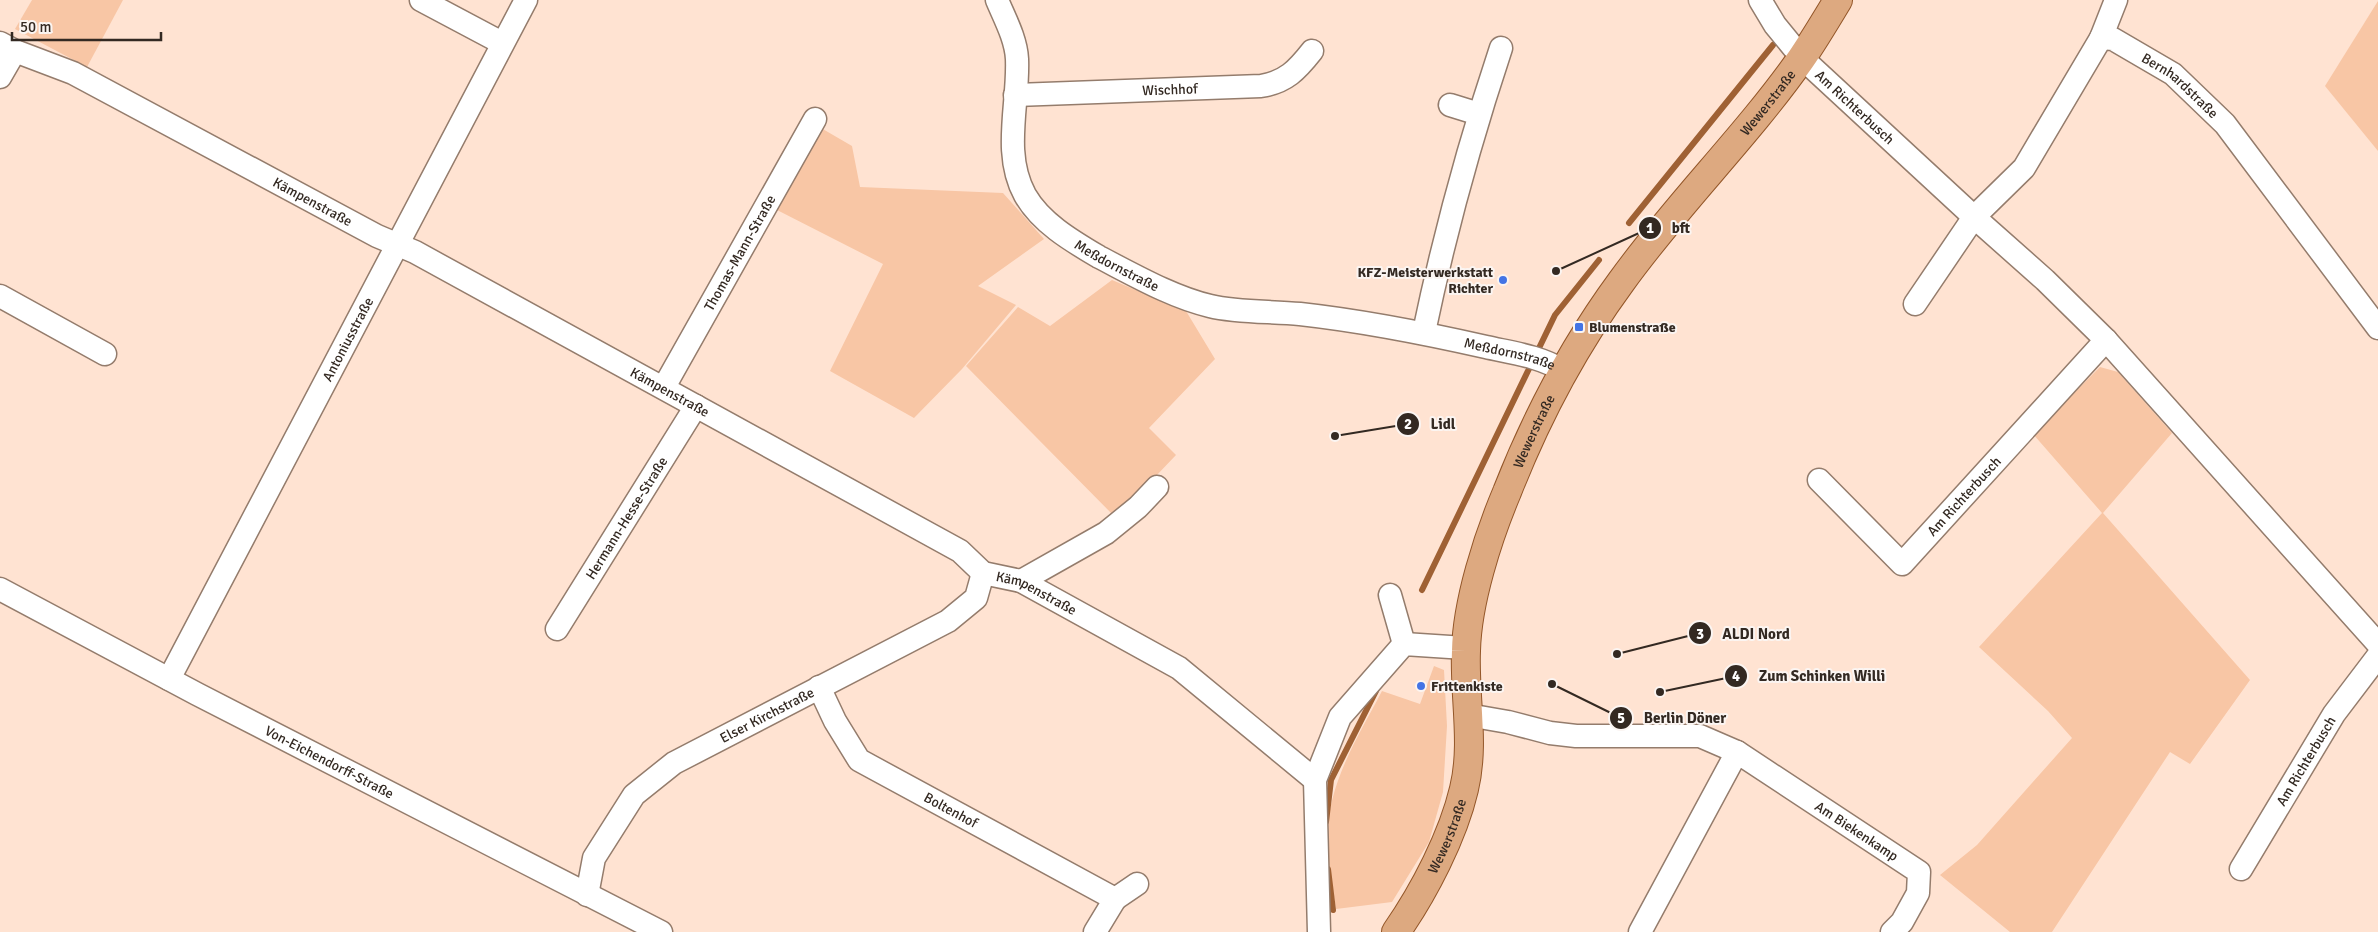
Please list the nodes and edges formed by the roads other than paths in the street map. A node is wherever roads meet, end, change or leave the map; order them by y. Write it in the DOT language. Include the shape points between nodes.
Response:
graph roads {
  1 [pos="421,0"];
  2 [pos="526,0"];
  3 [pos="997,0"];
  4 [pos="1760,0"];
  5 [pos="1838,0"];
  6 [pos="2116,0"];
  7 [pos="2101,38"];
  8 [pos="502,43"];
  9 [pos="7,47"];
  10 [pos="1501,48"];
  11 [pos="1312,51"];
  12 [pos="1802,58"];
  13 [pos="0,77"];
  14 [pos="1016,95"];
  15 [pos="1450,105"];
  16 [pos="1479,114"];
  17 [pos="815,119"];
  18 [pos="1974,217"];
  19 [pos="396,244"];
  20 [pos="0,296"];
  21 [pos="1915,304"];
  22 [pos="2378,328"];
  23 [pos="1424,332"];
  24 [pos="2106,340"];
  25 [pos="104,354"];
  26 [pos="1545,362"];
  27 [pos="664,387"];
  28 [pos="696,406"];
  29 [pos="1819,480"];
  30 [pos="1157,487"];
  31 [pos="983,573"];
  32 [pos="1021,581"];
  33 [pos="0,588"];
  34 [pos="1390,595"];
  35 [pos="557,628"];
  36 [pos="1404,644"];
  37 [pos="2378,644"];
  38 [pos="1466,648"];
  39 [pos="2378,656"];
  40 [pos="169,679"];
  41 [pos="819,687"];
  42 [pos="1468,715"];
  43 [pos="1737,752"];
  44 [pos="1315,780"];
  45 [pos="2241,869"];
  46 [pos="1136,884"];
  47 [pos="587,895"];
  48 [pos="1114,898"];
  49 [pos="661,932"];
  50 [pos="1095,932"];
  51 [pos="1319,932"];
  52 [pos="1396,932"];
  53 [pos="1640,932"];
  54 [pos="1892,932"];
  1 -- 8 [label="street"];
  2 -- 8 [label="street, Antoniusstraße"];
  3 -- 14 [label="street, Meßdornstraße" via="1017,59"];
  4 -- 12 [label="street"];
  5 -- 12 [label="main road, Wewerstraße"];
  6 -- 7 [label="street"];
  7 -- 18 [label="street" via="2024,168"];
  7 -- 22 [label="street, Bernhardstraße" via="2114,39 2173,74 2224,124"];
  8 -- 19 [label="street, Antoniusstraße"];
  9 -- 13 [label="street"];
  9 -- 19 [label="street, Kämpenstraße" via="73,73"];
  10 -- 16 [label="street"];
  11 -- 14 [label="street, Wischhof" via="1291,75 1275,84 1262,86"];
  12 -- 18 [label="street, Am Richterbusch"];
  12 -- 26 [label="main road, Wewerstraße" via="1622,280"];
  14 -- 23 [label="street, Meßdornstraße" via="1012,134 1014,159 1025,194 1050,224 1084,248 1137,276 1212,306 1300,314"];
  15 -- 16 [label="street"];
  16 -- 23 [label="street" via="1440,253"];
  17 -- 27 [label="street, Thomas-Mann-Straße"];
  18 -- 21 [label="street"];
  18 -- 24 [label="street, Am Richterbusch"];
  19 -- 27 [label="street, Kämpenstraße"];
  19 -- 40 [label="street, Antoniusstraße"];
  20 -- 25 [label="street"];
  23 -- 26 [label="street, Meßdornstraße"];
  24 -- 29 [label="street, Am Richterbusch" via="1902,564"];
  24 -- 37 [label="street, Am Richterbusch"];
  26 -- 38 [label="main road, Wewerstraße" via="1508,489 1492,529 1475,593"];
  27 -- 28 [label="street, Kämpenstraße"];
  28 -- 31 [label="street, Kämpenstraße" via="960,551"];
  28 -- 35 [label="street, Hermann-Hesse-Straße"];
  30 -- 32 [label="street" via="1106,533"];
  31 -- 32 [label="street, Kämpenstraße"];
  31 -- 41 [label="street, Elser Kirchstraße" via="976,598 948,621"];
  32 -- 44 [label="street, Kämpenstraße" via="1179,668"];
  33 -- 40 [label="street, Von-Eichendorff-Straße"];
  34 -- 36 [label="street"];
  36 -- 38 [label="street"];
  36 -- 44 [label="street" via="1340,717"];
  38 -- 42 [label="main road, Wewerstraße"];
  39 -- 45 [label="street, Am Richterbusch" via="2334,714"];
  40 -- 47 [label="street, Von-Eichendorff-Straße"];
  41 -- 47 [label="street, Elser Kirchstraße" via="674,763 634,795 594,858"];
  41 -- 48 [label="street, Boltenhof" via="859,760"];
  42 -- 43 [label="street, Am Biekenkamp" via="1559,734 1700,736"];
  42 -- 52 [label="main road, Wewerstraße" via="1465,787 1455,818 1441,854"];
  43 -- 53 [label="street"];
  43 -- 54 [label="street, Am Biekenkamp" via="1919,872 1918,893 1902,922"];
  44 -- 51 [label="street"];
  46 -- 48 [label="street"];
  47 -- 49 [label="street, Von-Eichendorff-Straße"];
  48 -- 50 [label="street"];
}
